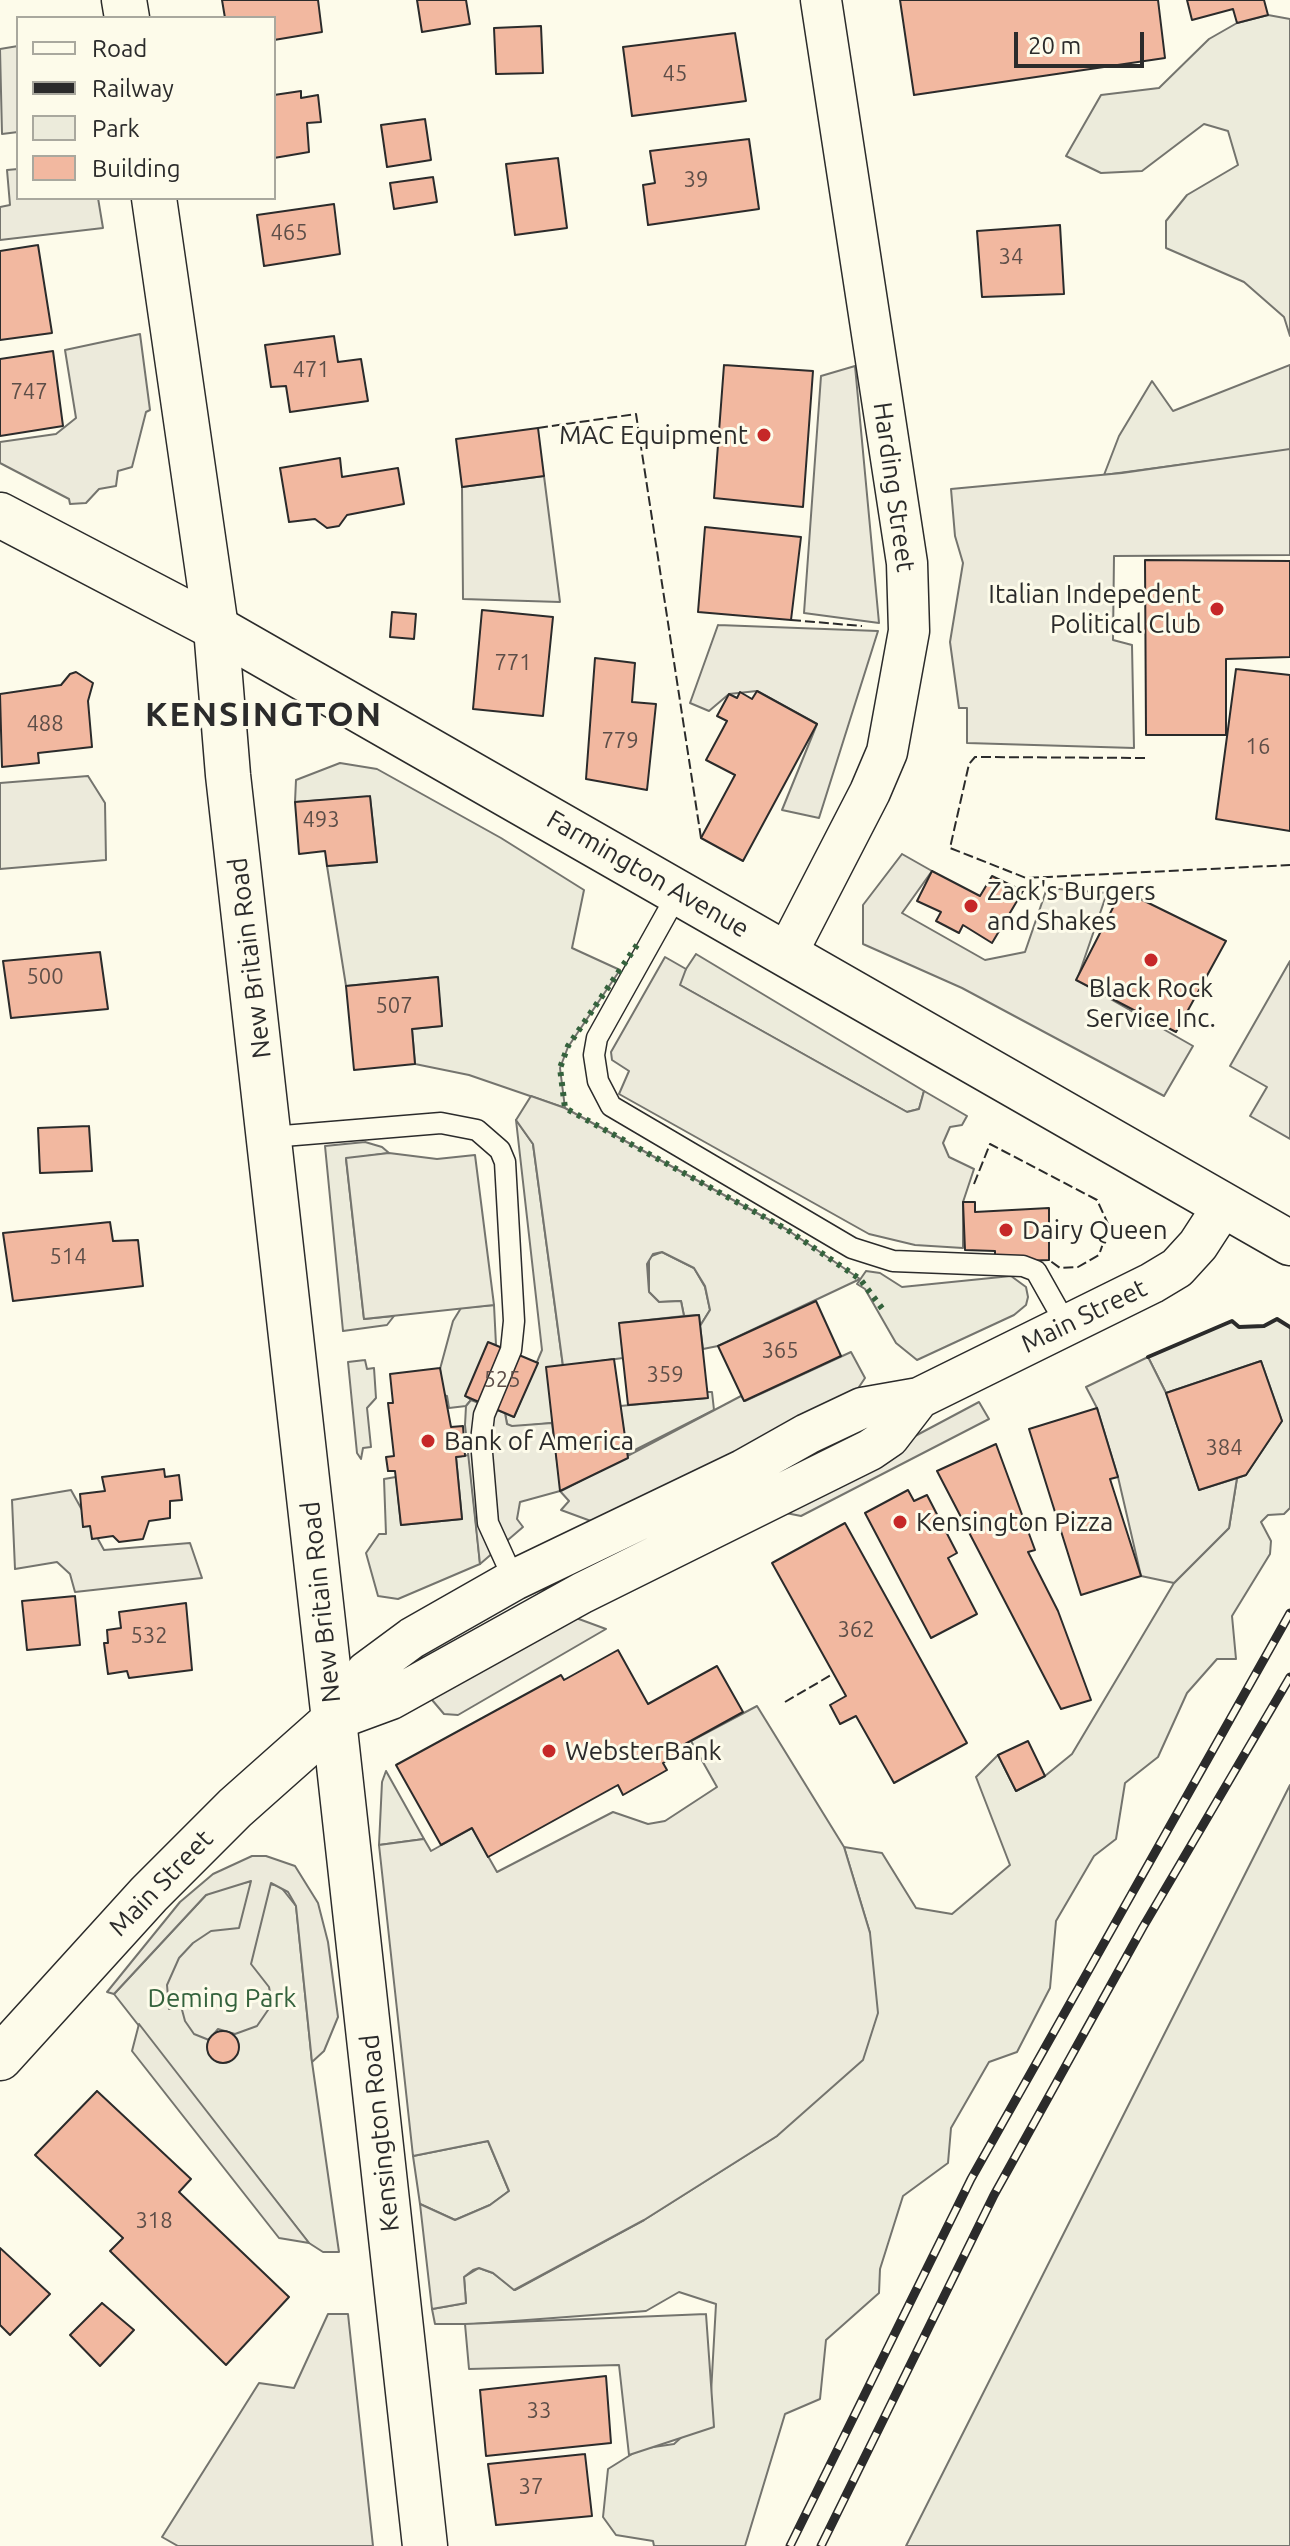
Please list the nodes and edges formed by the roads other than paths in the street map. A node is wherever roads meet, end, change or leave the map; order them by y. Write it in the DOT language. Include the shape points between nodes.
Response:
graph roads {
  1 [pos="821,0"];
  2 [pos="154,200"];
  3 [pos="0,515"];
  4 [pos="216,628"];
  5 [pos="678,893"];
  6 [pos="787,953"];
  7 [pos="271,1137"];
  8 [pos="1224,1205"];
  9 [pos="1290,1243"];
  10 [pos="1067,1326"];
  11 [pos="919,1398"];
  12 [pos="807,1434"];
  13 [pos="825,1472"];
  14 [pos="697,1490"];
  15 [pos="715,1526"];
  16 [pos="514,1580"];
  17 [pos="536,1617"];
  18 [pos="334,1720"];
  19 [pos="0,2058"];
  20 [pos="425,2546"];
  1 -- 6 [label="street, Harding Street" via="907,563 909,631 887,752"];
  2 -- 4 [label="main road, New Britain Road"];
  3 -- 4 [label="main road, Farmington Avenue"];
  4 -- 5 [label="main road, Farmington Avenue"];
  4 -- 7 [label="main road, New Britain Road"];
  5 -- 6 [label="main road, Farmington Avenue"];
  5 -- 10 [label="lane" via="597,1038 598,1081 611,1106 852,1248 893,1261 1023,1266 1036,1271"];
  6 -- 8 [label="main road, Farmington Avenue"];
  7 -- 16 [label="lane" via="441,1123 477,1130 500,1150 505,1162 514,1321 511,1350 484,1415 481,1441 488,1523"];
  7 -- 18 [label="main road, New Britain Road"];
  8 -- 9 [label="main road, Farmington Avenue"];
  8 -- 10 [label="street, Main Street" via="1177,1268"];
  10 -- 11 [label="street, Main Street"];
  11 -- 12 [label="street, Main Street" via="862,1408"];
  11 -- 13 [label="street, Main Street" via="881,1443"];
  12 -- 13 [label="street"];
  12 -- 14 [label="street, Main Street"];
  13 -- 15 [label="street, Main Street"];
  14 -- 15 [label="street"];
  14 -- 16 [label="street, Main Street"];
  15 -- 17 [label="street, Main Street"];
  16 -- 17 [label="street"];
  16 -- 18 [label="street, Main Street" via="390,1652 349,1692"];
  17 -- 18 [label="street, Main Street" via="391,1699"];
  18 -- 19 [label="main road, Main Street" via="149,1894"];
  18 -- 20 [label="main road, Kensington Road"];
}
